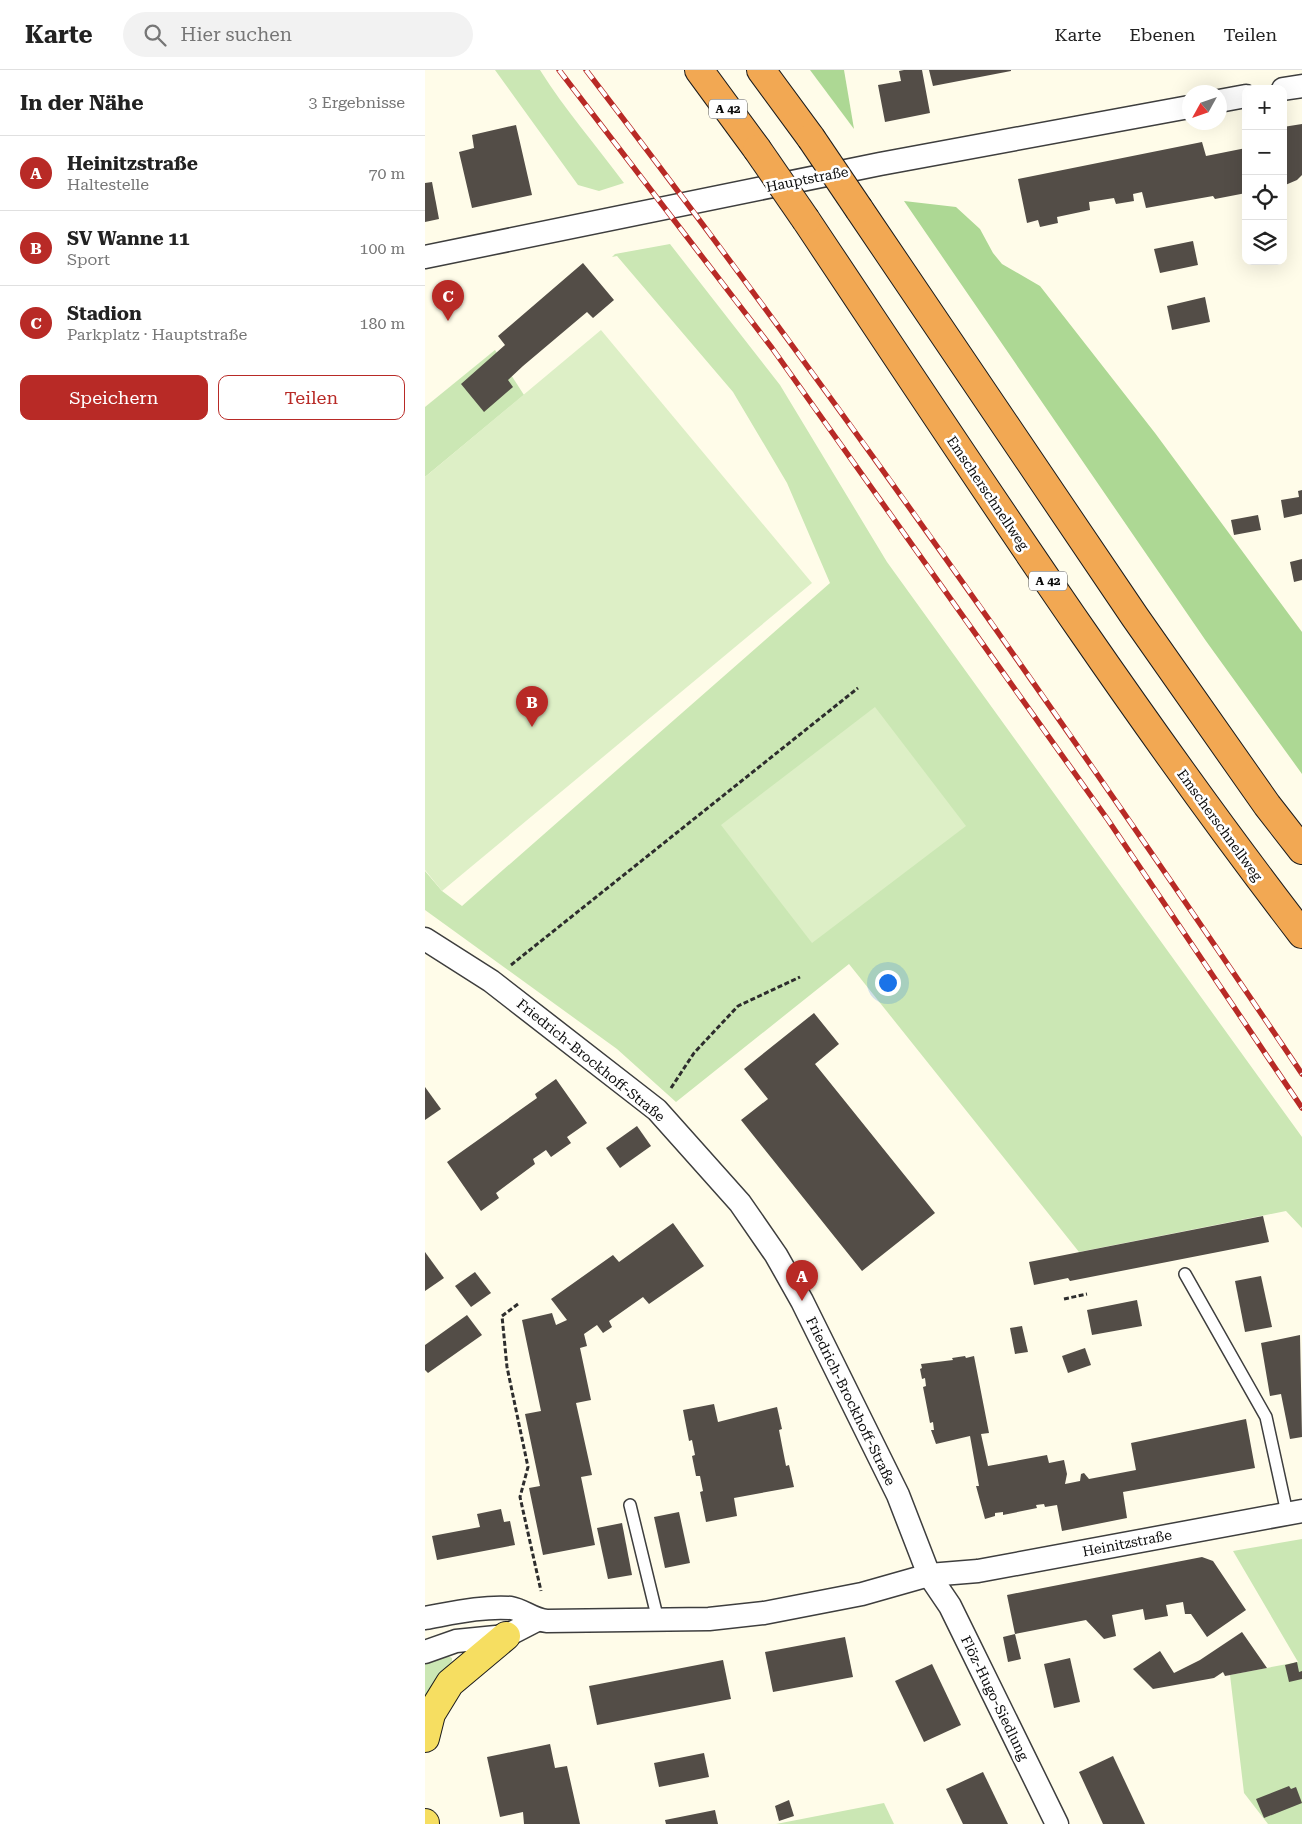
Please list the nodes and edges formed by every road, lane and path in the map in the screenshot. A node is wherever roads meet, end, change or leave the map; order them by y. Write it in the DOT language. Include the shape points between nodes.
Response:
graph roads {
  1 [pos="699,70"];
  2 [pos="761,70"];
  3 [pos="1302,86"];
  4 [pos="1287,88"];
  5 [pos="1242,97"];
  6 [pos="1227,100"];
  7 [pos="1182,108"];
  8 [pos="425,257"];
  9 [pos="858,688"];
  10 [pos="1302,850"];
  11 [pos="1302,934"];
  12 [pos="425,939"];
  13 [pos="800,977"];
  14 [pos="491,981"];
  15 [pos="657,1110"];
  16 [pos="1185,1274"];
  17 [pos="1087,1294"];
  18 [pos="1064,1299"];
  19 [pos="518,1304"];
  20 [pos="630,1505"];
  21 [pos="1294,1512"];
  22 [pos="929,1575"];
  23 [pos="425,1618"];
  24 [pos="659,1620"];
  25 [pos="542,1621"];
  26 [pos="506,1636"];
  27 [pos="425,1652"];
  28 [pos="425,1738"];
  29 [pos="1057,1824"];
  1 -- 11 [label="highway, Emscherschnellweg / A 42, bridge" via="757,149 1090,644 1218,825"];
  2 -- 10 [label="highway, bridge" via="811,138 1135,617"];
  3 -- 4 [label="street"];
  5 -- 6 [label="street"];
  7 -- 8 [label="street, Hauptstraße" via="880,164"];
  9 -- 14 [label="path"];
  12 -- 14 [label="street, Friedrich-Brockhoff-Straße"];
  13 -- 15 [label="path" via="738,1006 694,1053"];
  14 -- 15 [label="street, Friedrich-Brockhoff-Straße"];
  15 -- 22 [label="street, Friedrich-Brockhoff-Straße" via="740,1203 776,1255 898,1495"];
  16 -- 21 [label="lane" via="1266,1417"];
  17 -- 18 [label="path"];
  19 -- 25 [label="path" via="502,1316 507,1367 527,1467 520,1497"];
  20 -- 24 [label="lane"];
  21 -- 22 [label="street, Heinitzstraße" via="978,1571"];
  22 -- 24 [label="street, Heinitzstraße" via="862,1594 765,1613"];
  22 -- 29 [label="street, Flöz-Hugo-Siedlung" via="950,1606"];
  23 -- 25 [label="street, Heinitzstraße" via="468,1610 512,1608"];
  24 -- 25 [label="street, Heinitzstraße"];
  25 -- 26 [label="street, Heinitzstraße"];
  26 -- 27 [label="street, Heinitzstraße" via="456,1642"];
  26 -- 28 [label="main road" via="450,1683 431,1714"];
}
